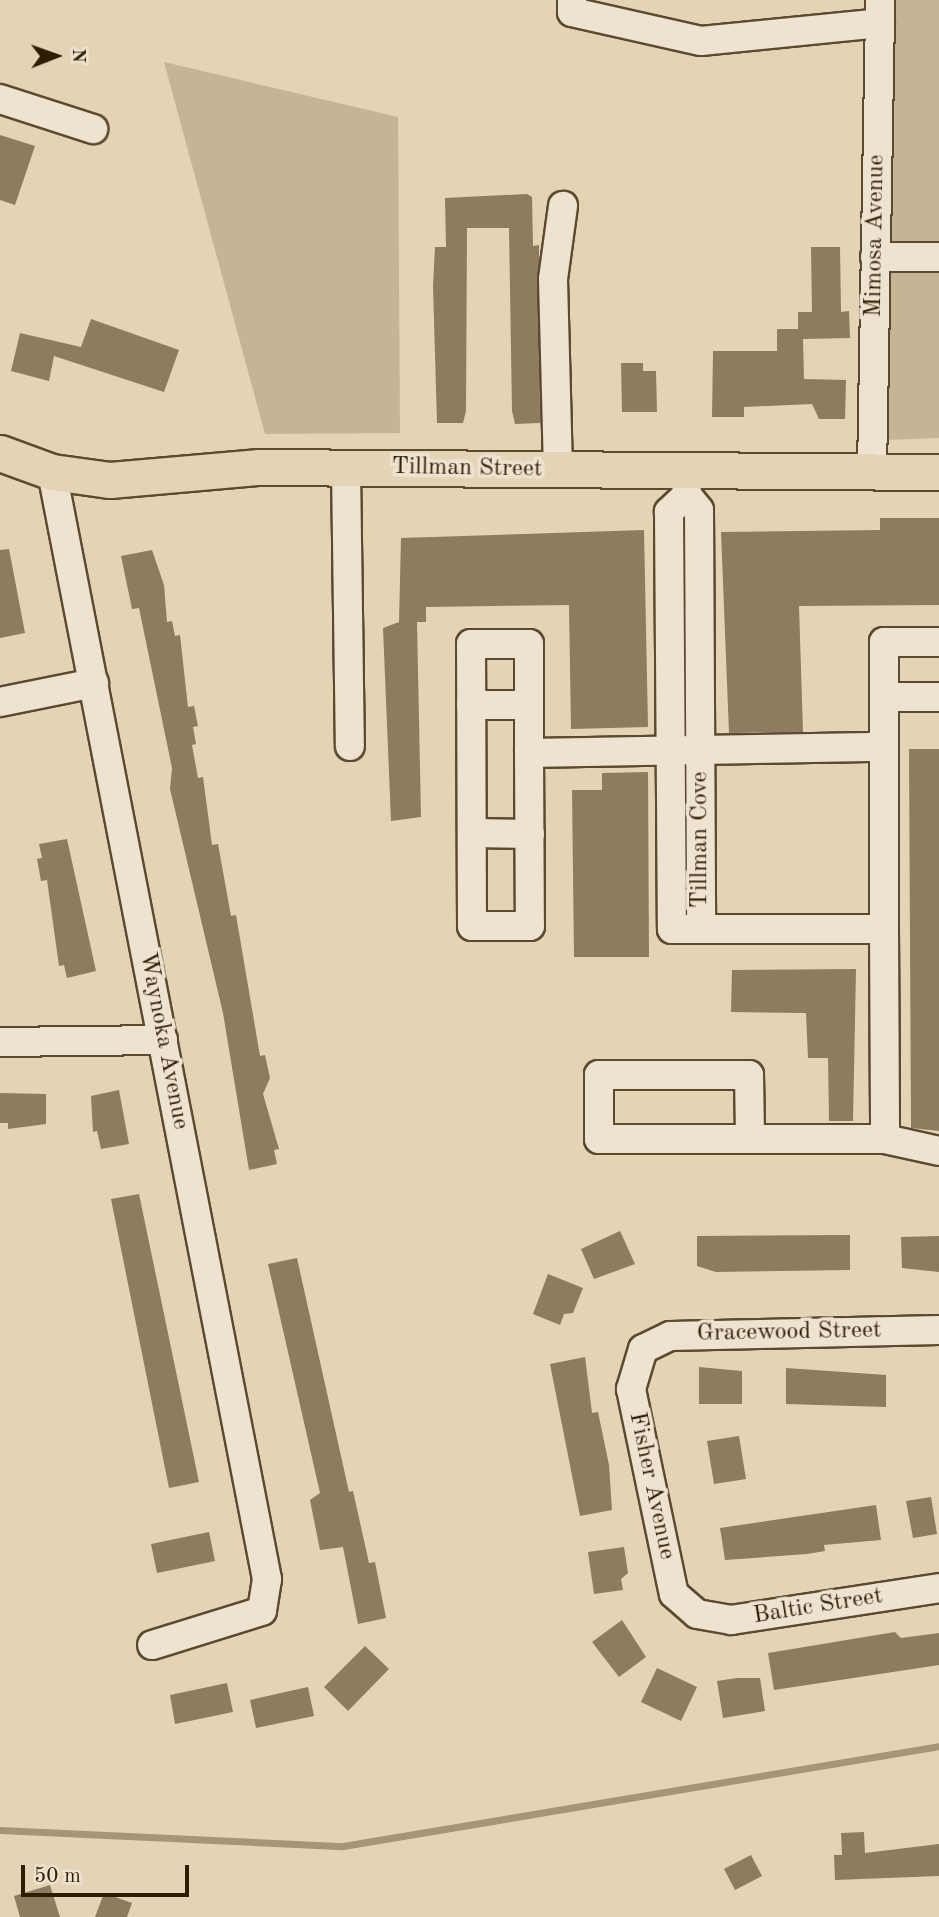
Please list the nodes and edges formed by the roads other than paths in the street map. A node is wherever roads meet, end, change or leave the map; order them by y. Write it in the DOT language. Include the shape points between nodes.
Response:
graph roads {
  1 [pos="572,0"];
  2 [pos="880,12"];
  3 [pos="0,99"];
  4 [pos="93,129"];
  5 [pos="563,206"];
  6 [pos="875,257"];
  7 [pos="939,257"];
  8 [pos="0,453"];
  9 [pos="346,468"];
  10 [pos="558,470"];
  11 [pos="52,472"];
  12 [pos="872,472"];
  13 [pos="939,472"];
  14 [pos="687,483"];
  15 [pos="939,642"];
  16 [pos="670,675"];
  17 [pos="701,675"];
  18 [pos="93,682"];
  19 [pos="939,696"];
  20 [pos="884,697"];
  21 [pos="0,702"];
  22 [pos="471,705"];
  23 [pos="529,705"];
  24 [pos="350,746"];
  25 [pos="884,747"];
  26 [pos="701,748"];
  27 [pos="671,749"];
  28 [pos="529,753"];
  29 [pos="472,834"];
  30 [pos="530,834"];
  31 [pos="701,929"];
  32 [pos="884,929"];
  33 [pos="163,1040"];
  34 [pos="0,1042"];
  35 [pos="750,1137"];
  36 [pos="885,1139"];
  37 [pos="939,1151"];
  38 [pos="939,1330"];
  39 [pos="643,1349"];
  40 [pos="939,1588"];
  41 [pos="696,1614"];
  42 [pos="152,1645"];
  1 -- 2 [label="street" via="572,12 701,41"];
  2 -- 6 [label="street, Mimosa Avenue"];
  3 -- 4 [label="street"];
  5 -- 10 [label="street" via="553,279"];
  6 -- 7 [label="street"];
  6 -- 12 [label="street, Mimosa Avenue"];
  8 -- 11 [label="main road, Tillman Street"];
  9 -- 10 [label="main road, Tillman Street"];
  9 -- 11 [label="main road, Tillman Street" via="260,467 110,480"];
  9 -- 24 [label="street"];
  10 -- 14 [label="main road, Tillman Street"];
  11 -- 18 [label="street, Waynoka Avenue"];
  12 -- 13 [label="main road, Tillman Street"];
  12 -- 14 [label="main road, Tillman Street"];
  14 -- 16 [label="street, Tillman Cove" via="669,512"];
  14 -- 17 [label="street, Tillman Cove" via="699,510"];
  15 -- 20 [label="street" via="884,642"];
  16 -- 17 [label="street"];
  16 -- 27 [label="street, Tillman Cove"];
  17 -- 26 [label="street, Tillman Cove"];
  18 -- 21 [label="street"];
  18 -- 33 [label="street, Waynoka Avenue"];
  19 -- 20 [label="street"];
  20 -- 25 [label="street"];
  22 -- 23 [label="street"];
  22 -- 23 [label="street" via="471,644 529,644"];
  22 -- 29 [label="street"];
  23 -- 28 [label="street"];
  25 -- 26 [label="street"];
  25 -- 32 [label="street"];
  26 -- 27 [label="street"];
  26 -- 31 [label="street, Tillman Cove"];
  27 -- 28 [label="street"];
  27 -- 31 [label="street, Tillman Cove" via="672,929"];
  28 -- 30 [label="street"];
  29 -- 30 [label="street"];
  29 -- 30 [label="street" via="472,926 530,926"];
  31 -- 32 [label="street"];
  32 -- 36 [label="street"];
  33 -- 34 [label="street"];
  33 -- 42 [label="street, Waynoka Avenue" via="267,1579 262,1611"];
  35 -- 35 [label="street" via="749,1075 599,1074 599,1139"];
  35 -- 36 [label="street"];
  36 -- 37 [label="street"];
  38 -- 39 [label="street, Gracewood Street" via="670,1336"];
  39 -- 41 [label="street, Fisher Avenue" via="631,1389 674,1594"];
  40 -- 41 [label="street, Baltic Street" via="731,1620"];
}
